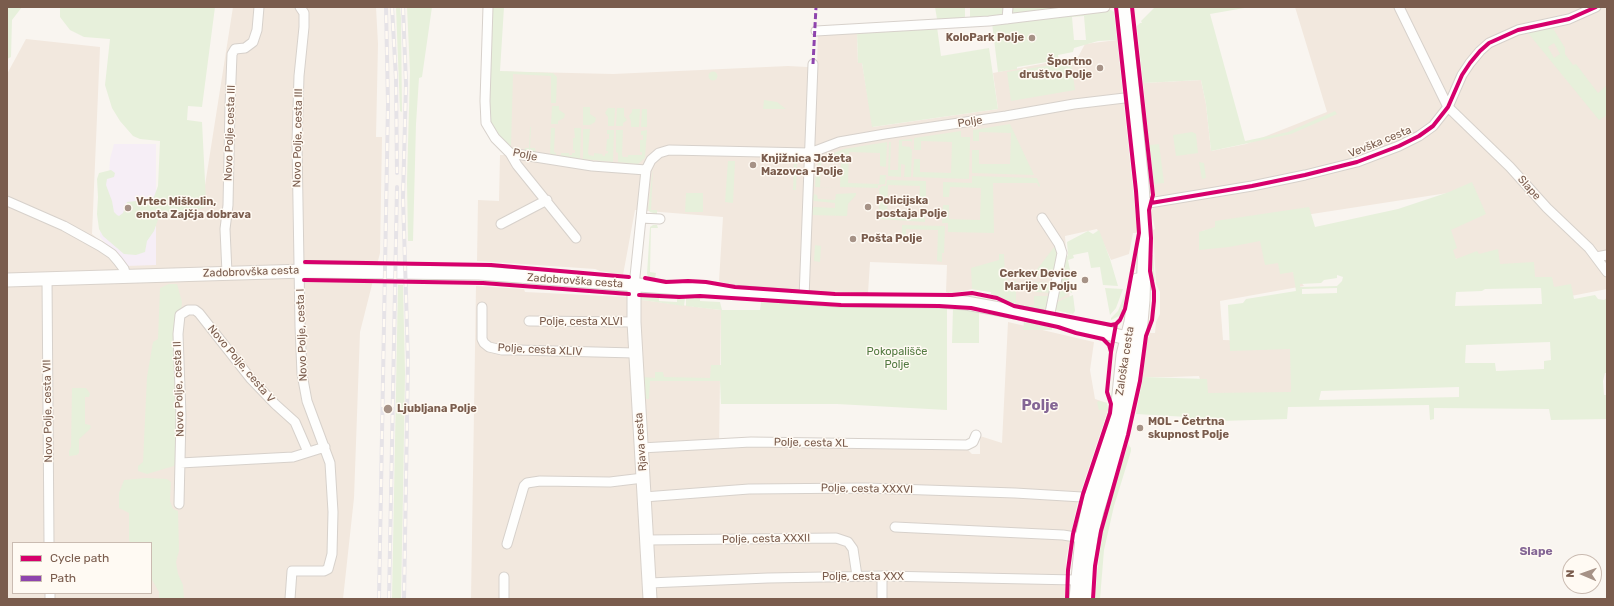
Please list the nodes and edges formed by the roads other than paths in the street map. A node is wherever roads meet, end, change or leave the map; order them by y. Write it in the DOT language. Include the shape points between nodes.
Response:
graph roads {
  1 [pos="259,7"];
  2 [pos="300,7"];
  3 [pos="488,7"];
  4 [pos="1008,7"];
  5 [pos="1105,7"];
  6 [pos="1124,7"];
  7 [pos="1399,7"];
  8 [pos="1596,7"];
  9 [pos="1007,19"];
  10 [pos="816,31"];
  11 [pos="813,64"];
  12 [pos="1133,97"];
  13 [pos="1448,107"];
  14 [pos="510,153"];
  15 [pos="810,154"];
  16 [pos="646,170"];
  17 [pos="547,200"];
  18 [pos="7,201"];
  19 [pos="1143,204"];
  20 [pos="641,218"];
  21 [pos="1042,218"];
  22 [pos="660,219"];
  23 [pos="501,224"];
  24 [pos="576,238"];
  25 [pos="1607,255"];
  26 [pos="1596,257"];
  27 [pos="300,271"];
  28 [pos="1607,272"];
  29 [pos="226,273"];
  30 [pos="126,276"];
  31 [pos="47,278"];
  32 [pos="7,280"];
  33 [pos="634,286"];
  34 [pos="804,298"];
  35 [pos="482,306"];
  36 [pos="180,316"];
  37 [pos="1048,318"];
  38 [pos="528,321"];
  39 [pos="634,322"];
  40 [pos="1132,340"];
  41 [pos="636,353"];
  42 [pos="976,435"];
  43 [pos="325,447"];
  44 [pos="641,448"];
  45 [pos="308,452"];
  46 [pos="180,463"];
  47 [pos="643,478"];
  48 [pos="644,496"];
  49 [pos="1090,500"];
  50 [pos="179,504"];
  51 [pos="895,527"];
  52 [pos="1082,538"];
  53 [pos="646,540"];
  54 [pos="49,542"];
  55 [pos="507,544"];
  56 [pos="856,576"];
  57 [pos="882,576"];
  58 [pos="504,577"];
  59 [pos="1076,580"];
  60 [pos="649,583"];
  61 [pos="290,599"];
  62 [pos="504,599"];
  63 [pos="650,599"];
  64 [pos="882,599"];
  65 [pos="1076,599"];
  66 [pos="1085,599"];
  1 -- 29 [label="street, Novo Polje cesta III" via="253,42 245,48 233,51 225,229"];
  2 -- 27 [label="street, Novo Polje, cesta III" via="304,13 304,27 297,115"];
  3 -- 14 [label="street, Polje" via="486,123 495,138"];
  4 -- 9 [label="street"];
  5 -- 9 [label="street"];
  6 -- 12 [label="main road, Zaloška cesta"];
  7 -- 13 [label="street, Slape"];
  8 -- 13 [label="street, Vevška cesta" via="1569,19 1518,30 1489,43 1462,75"];
  9 -- 10 [label="street"];
  11 -- 15 [label="street"];
  12 -- 15 [label="street, Polje" via="1074,104 839,142"];
  12 -- 19 [label="main road, Zaloška cesta"];
  13 -- 19 [label="street, Vevška cesta" via="1433,126 1419,136 1357,162 1260,184"];
  13 -- 26 [label="street, Slape"];
  14 -- 16 [label="street, Polje" via="592,166"];
  14 -- 17 [label="street"];
  15 -- 16 [label="street, Polje" via="670,150 655,156"];
  15 -- 34 [label="street"];
  16 -- 20 [label="street"];
  17 -- 23 [label="street"];
  17 -- 24 [label="street"];
  18 -- 30 [label="street" via="64,226 100,246 112,254 124,269"];
  19 -- 40 [label="main road, Zaloška cesta" via="1145,239 1132,315"];
  20 -- 22 [label="street"];
  20 -- 33 [label="street"];
  21 -- 37 [label="street" via="1062,253"];
  25 -- 26 [label="street"];
  26 -- 28 [label="street, Slape"];
  27 -- 29 [label="main road, Zadobrovška cesta"];
  27 -- 33 [label="main road, Zadobrovška cesta" via="479,274"];
  27 -- 43 [label="street, Novo Polje, cesta I" via="302,381"];
  29 -- 30 [label="main road, Zadobrovška cesta"];
  30 -- 31 [label="main road, Zadobrovška cesta"];
  31 -- 32 [label="main road, Zadobrovška cesta"];
  31 -- 54 [label="street, Novo Polje, cesta VII"];
  33 -- 34 [label="main road, Zadobrovška cesta"];
  33 -- 39 [label="main road, Rjava cesta"];
  34 -- 37 [label="main road, Zadobrovška cesta" via="950,301"];
  35 -- 41 [label="street, Polje, cesta XLIV" via="482,338 489,347 510,350"];
  36 -- 45 [label="street, Novo Polje, cesta V" via="188,310 199,313 251,379 295,422"];
  36 -- 46 [label="street, Novo Polje, cesta II"];
  37 -- 40 [label="main road, Zadobrovška cesta"];
  38 -- 39 [label="street, Polje, cesta XLVI"];
  39 -- 41 [label="main road, Rjava cesta"];
  40 -- 49 [label="main road, Zaloška cesta" via="1116,414"];
  40 -- 66 [label="main road, Zaloška cesta" via="1127,409 1091,537"];
  41 -- 44 [label="main road, Rjava cesta"];
  42 -- 44 [label="street, Polje, cesta XL" via="973,442 967,445 751,442"];
  43 -- 45 [label="street"];
  43 -- 61 [label="street, Novo Polje, cesta I" via="330,463 332,504 330,563 324,571 292,571"];
  44 -- 47 [label="main road, Rjava cesta"];
  45 -- 46 [label="street" via="293,456"];
  46 -- 50 [label="street, Novo Polje, cesta II"];
  47 -- 48 [label="main road, Rjava cesta"];
  47 -- 55 [label="street" via="610,482 528,482 524,486"];
  48 -- 49 [label="street, Polje, cesta XXXVI" via="749,489 854,488 1015,493 1082,497"];
  48 -- 53 [label="main road, Rjava cesta"];
  49 -- 52 [label="main road, Zaloška cesta"];
  51 -- 52 [label="street"];
  52 -- 59 [label="main road, Zaloška cesta"];
  53 -- 56 [label="street, Polje, cesta XXXII" via="836,538 848,542 853,549"];
  53 -- 60 [label="main road, Rjava cesta"];
  56 -- 57 [label="street, Polje, cesta XXX"];
  56 -- 60 [label="street, Polje, cesta XXX"];
  57 -- 59 [label="street, Polje, cesta XXX"];
  57 -- 64 [label="street"];
  58 -- 62 [label="street"];
  59 -- 65 [label="main road, Zaloška cesta"];
  60 -- 63 [label="main road, Rjava cesta"];
}
